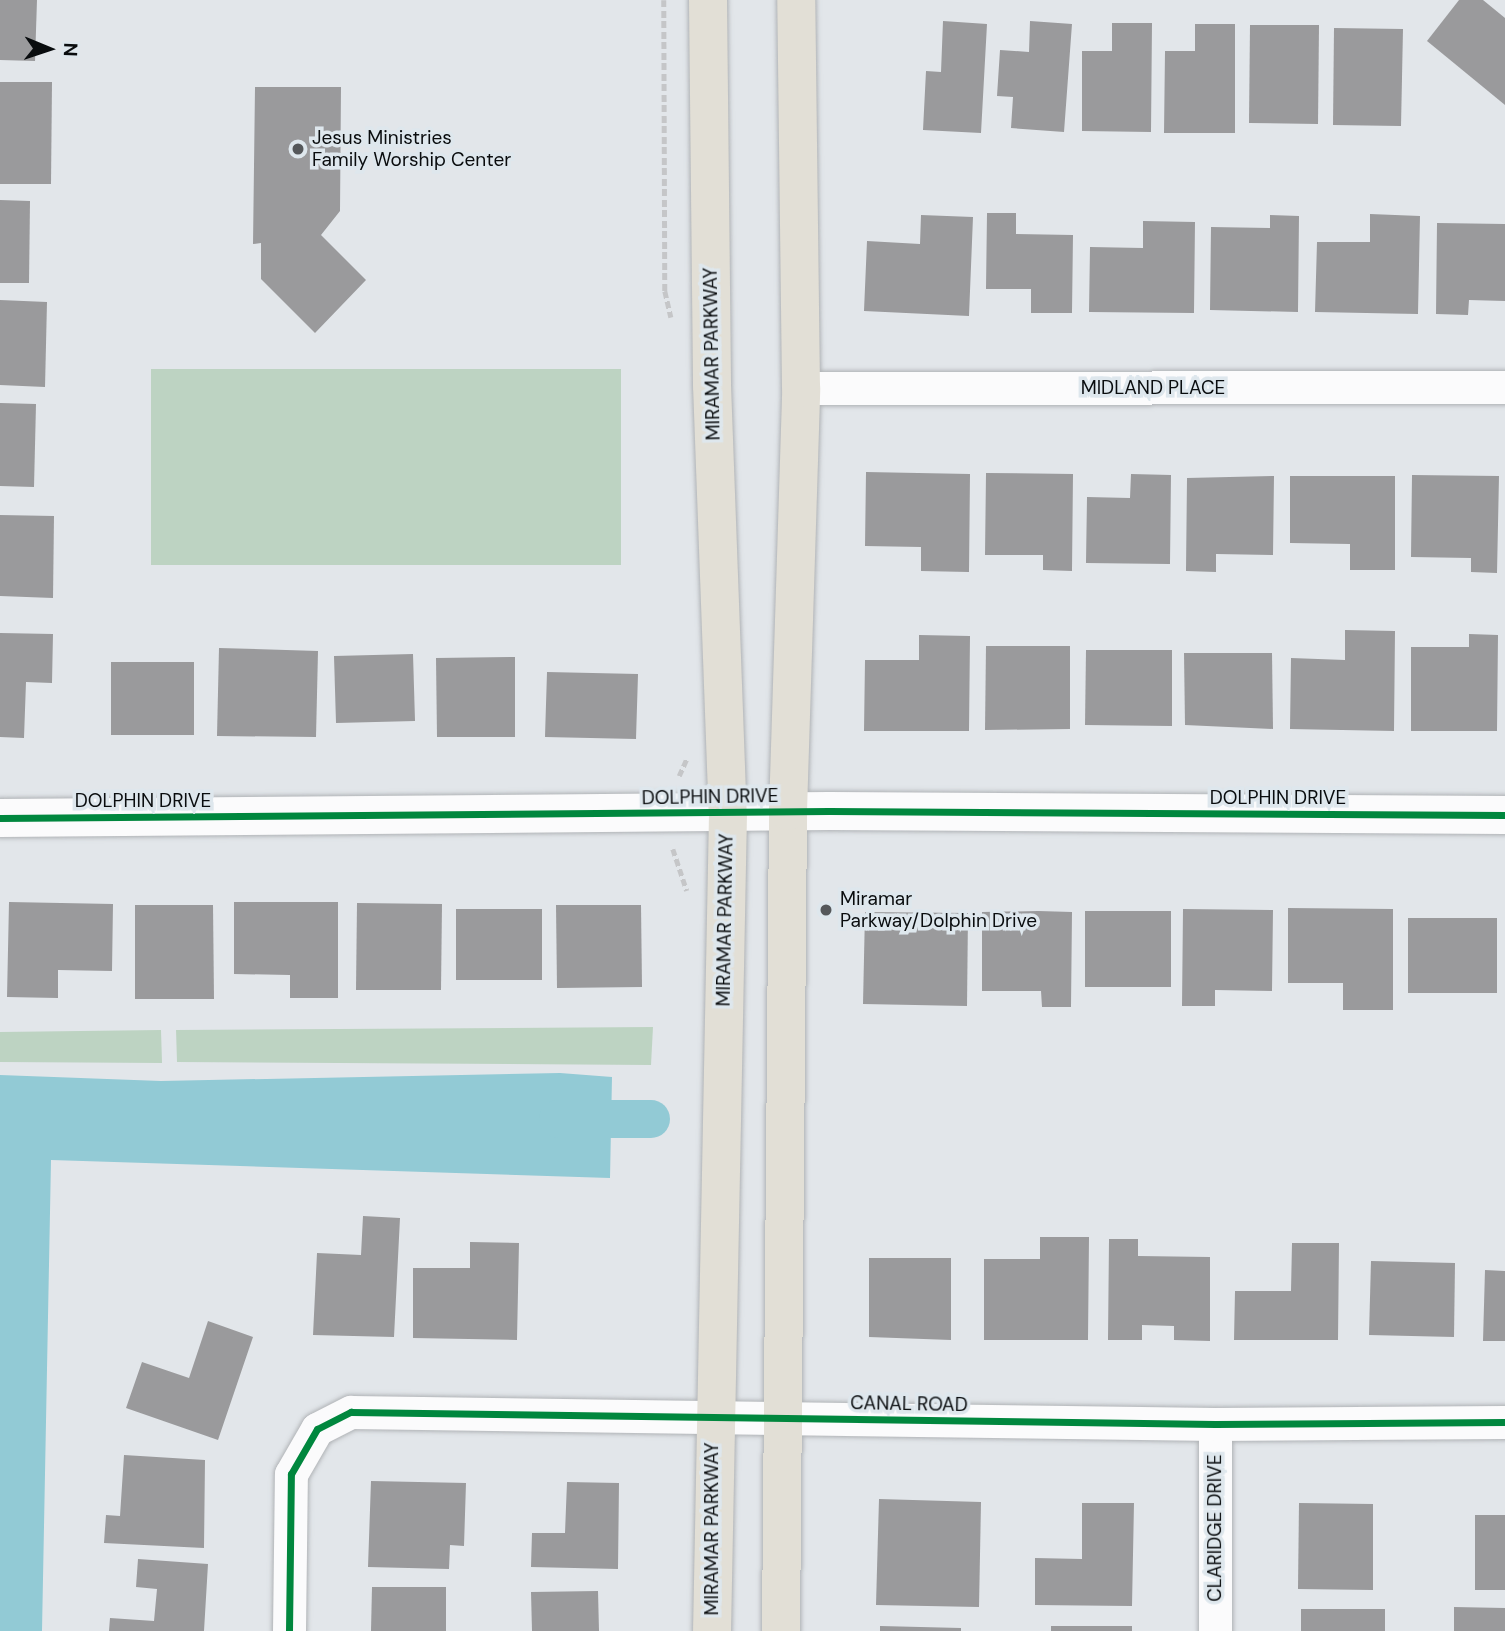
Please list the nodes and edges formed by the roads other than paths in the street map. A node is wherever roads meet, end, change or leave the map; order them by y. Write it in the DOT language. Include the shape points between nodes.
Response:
graph roads {
  1 [pos="708,0"];
  2 [pos="796,0"];
  3 [pos="1505,387"];
  4 [pos="802,388"];
  5 [pos="788,811"];
  6 [pos="728,814"];
  7 [pos="1505,815"];
  8 [pos="0,818"];
  9 [pos="713,1418"];
  10 [pos="782,1418"];
  11 [pos="1505,1422"];
  12 [pos="1214,1424"];
  13 [pos="289,1631"];
  14 [pos="712,1631"];
  15 [pos="781,1631"];
  16 [pos="1215,1631"];
  1 -- 6 [label="main road, MIRAMAR PARKWAY" via="712,385"];
  2 -- 4 [label="main road"];
  3 -- 4 [label="street, MIDLAND PLACE"];
  4 -- 5 [label="main road"];
  5 -- 6 [label="street, DOLPHIN DRIVE"];
  5 -- 7 [label="street, DOLPHIN DRIVE"];
  5 -- 10 [label="main road"];
  6 -- 8 [label="street, DOLPHIN DRIVE"];
  6 -- 9 [label="main road, MIRAMAR PARKWAY"];
  9 -- 10 [label="street, CANAL ROAD"];
  9 -- 13 [label="street, CANAL ROAD" via="351,1412 317,1429 290,1475"];
  9 -- 14 [label="main road, MIRAMAR PARKWAY"];
  10 -- 12 [label="street, CANAL ROAD"];
  10 -- 15 [label="main road"];
  11 -- 12 [label="street, CANAL ROAD"];
  12 -- 16 [label="street, CLARIDGE DRIVE"];
}
